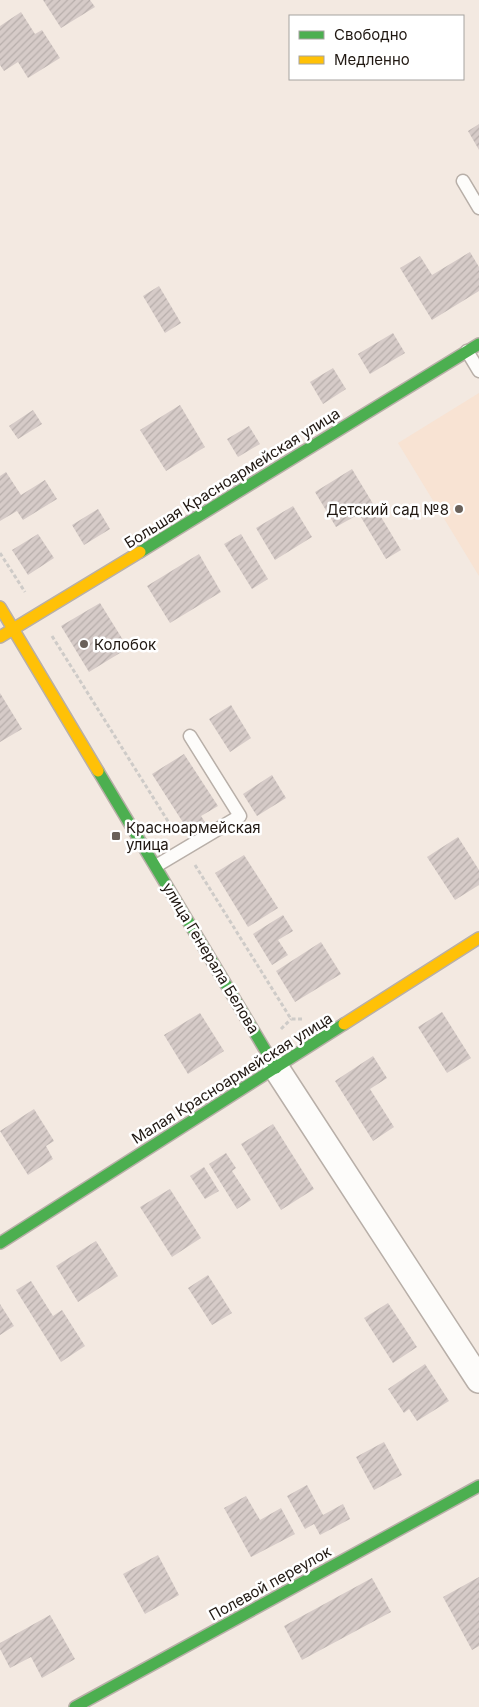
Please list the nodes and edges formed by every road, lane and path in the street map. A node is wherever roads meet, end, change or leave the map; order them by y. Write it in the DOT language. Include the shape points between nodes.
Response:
graph roads {
  1 [pos="463,181"];
  2 [pos="479,208"];
  3 [pos="479,344"];
  4 [pos="467,351"];
  5 [pos="479,371"];
  6 [pos="0,608"];
  7 [pos="13,629"];
  8 [pos="0,637"];
  9 [pos="190,736"];
  10 [pos="156,866"];
  11 [pos="479,938"];
  12 [pos="276,1068"];
  13 [pos="0,1242"];
  14 [pos="479,1380"];
  15 [pos="479,1486"];
  16 [pos="75,1707"];
  1 -- 2 [label="lane"];
  3 -- 4 [label="main road, Большая Красноармейская улица"];
  4 -- 5 [label="lane"];
  4 -- 7 [label="main road, Большая Красноармейская улица"];
  6 -- 7 [label="main road, улица Генерала Белова"];
  7 -- 8 [label="main road, Большая Красноармейская улица"];
  7 -- 10 [label="main road, улица Генерала Белова"];
  9 -- 10 [label="lane" via="240,816"];
  10 -- 12 [label="main road, улица Генерала Белова"];
  11 -- 12 [label="main road, Малая Красноармейская улица"];
  12 -- 13 [label="main road, Малая Красноармейская улица"];
  12 -- 14 [label="street, улица Генерала Белова"];
  15 -- 16 [label="main road, Полевой переулок"];
}
